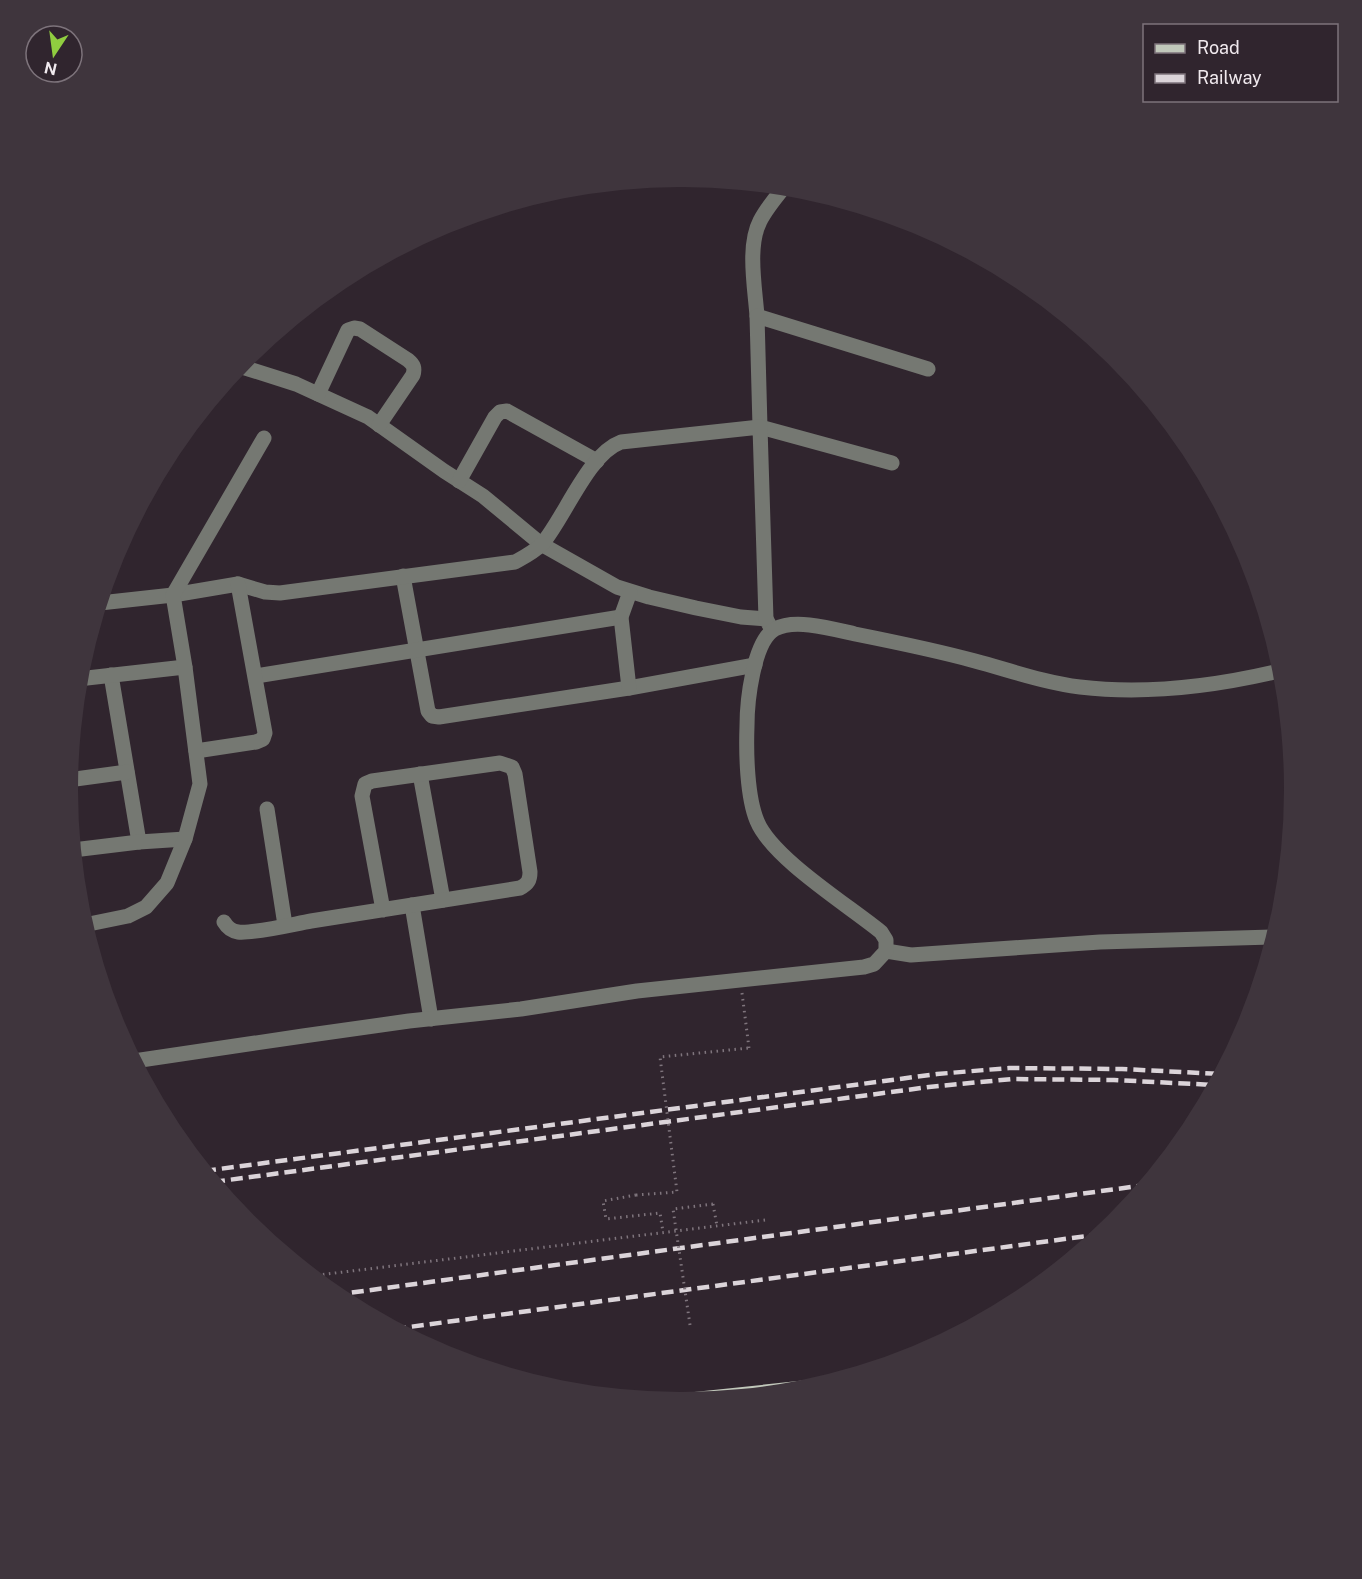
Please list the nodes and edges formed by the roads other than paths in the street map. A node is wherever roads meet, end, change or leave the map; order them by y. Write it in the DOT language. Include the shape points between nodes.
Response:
graph roads {
  1 [pos="779,195"];
  2 [pos="758,316"];
  3 [pos="249,369"];
  4 [pos="928,369"];
  5 [pos="318,394"];
  6 [pos="379,425"];
  7 [pos="760,427"];
  8 [pos="264,438"];
  9 [pos="597,461"];
  10 [pos="892,463"];
  11 [pos="459,481"];
  12 [pos="541,544"];
  13 [pos="403,576"];
  14 [pos="238,584"];
  15 [pos="630,592"];
  16 [pos="173,595"];
  17 [pos="108,602"];
  18 [pos="621,617"];
  19 [pos="769,625"];
  20 [pos="418,648"];
  21 [pos="755,665"];
  22 [pos="186,667"];
  23 [pos="1272,672"];
  24 [pos="111,675"];
  25 [pos="256,676"];
  26 [pos="89,678"];
  27 [pos="629,688"];
  28 [pos="196,750"];
  29 [pos="127,772"];
  30 [pos="420,774"];
  31 [pos="78,779"];
  32 [pos="267,809"];
  33 [pos="185,839"];
  34 [pos="139,842"];
  35 [pos="81,849"];
  36 [pos="443,900"];
  37 [pos="412,905"];
  38 [pos="383,910"];
  39 [pos="224,922"];
  40 [pos="94,923"];
  41 [pos="285,925"];
  42 [pos="1265,937"];
  43 [pos="886,951"];
  44 [pos="431,1019"];
  45 [pos="142,1060"];
  1 -- 2 [label="street" via="759,222 754,237"];
  2 -- 4 [label="street"];
  2 -- 7 [label="street"];
  3 -- 5 [label="street"];
  5 -- 6 [label="street"];
  5 -- 6 [label="street" via="348,330 360,329 408,360 415,369"];
  6 -- 11 [label="street"];
  7 -- 9 [label="street" via="621,442 603,452"];
  7 -- 10 [label="street"];
  7 -- 19 [label="street"];
  8 -- 16 [label="street"];
  9 -- 11 [label="street" via="507,411 500,412"];
  9 -- 12 [label="street"];
  11 -- 12 [label="street"];
  12 -- 13 [label="street" via="515,562"];
  12 -- 15 [label="street"];
  13 -- 14 [label="street" via="280,592"];
  13 -- 20 [label="street"];
  14 -- 16 [label="street"];
  14 -- 25 [label="street"];
  15 -- 18 [label="street"];
  15 -- 19 [label="street"];
  16 -- 17 [label="street"];
  16 -- 22 [label="street"];
  18 -- 20 [label="street"];
  18 -- 27 [label="street"];
  19 -- 21 [label="street"];
  19 -- 23 [label="street" via="824,628 1077,687 1109,690 1216,684"];
  20 -- 25 [label="street"];
  20 -- 27 [label="street" via="432,716"];
  21 -- 27 [label="street"];
  21 -- 43 [label="street" via="747,705 747,768 757,820 768,840 793,863 881,932"];
  22 -- 24 [label="street"];
  22 -- 28 [label="street"];
  24 -- 26 [label="street"];
  24 -- 29 [label="street"];
  25 -- 28 [label="street" via="265,725 263,739"];
  28 -- 33 [label="street" via="200,784"];
  29 -- 31 [label="street"];
  29 -- 34 [label="street"];
  30 -- 36 [label="street"];
  30 -- 36 [label="street" via="500,763 512,767 515,774 530,879 526,885"];
  30 -- 38 [label="street" via="372,781 363,790"];
  32 -- 41 [label="street"];
  33 -- 34 [label="street"];
  33 -- 40 [label="street" via="167,883 146,907 128,916"];
  34 -- 35 [label="street"];
  36 -- 37 [label="street"];
  37 -- 38 [label="street"];
  37 -- 44 [label="street"];
  38 -- 41 [label="street"];
  39 -- 41 [label="street" via="240,933"];
  42 -- 43 [label="street" via="1100,942 911,955"];
  43 -- 44 [label="street" via="874,964 864,967 637,991"];
  44 -- 45 [label="street"];
}
